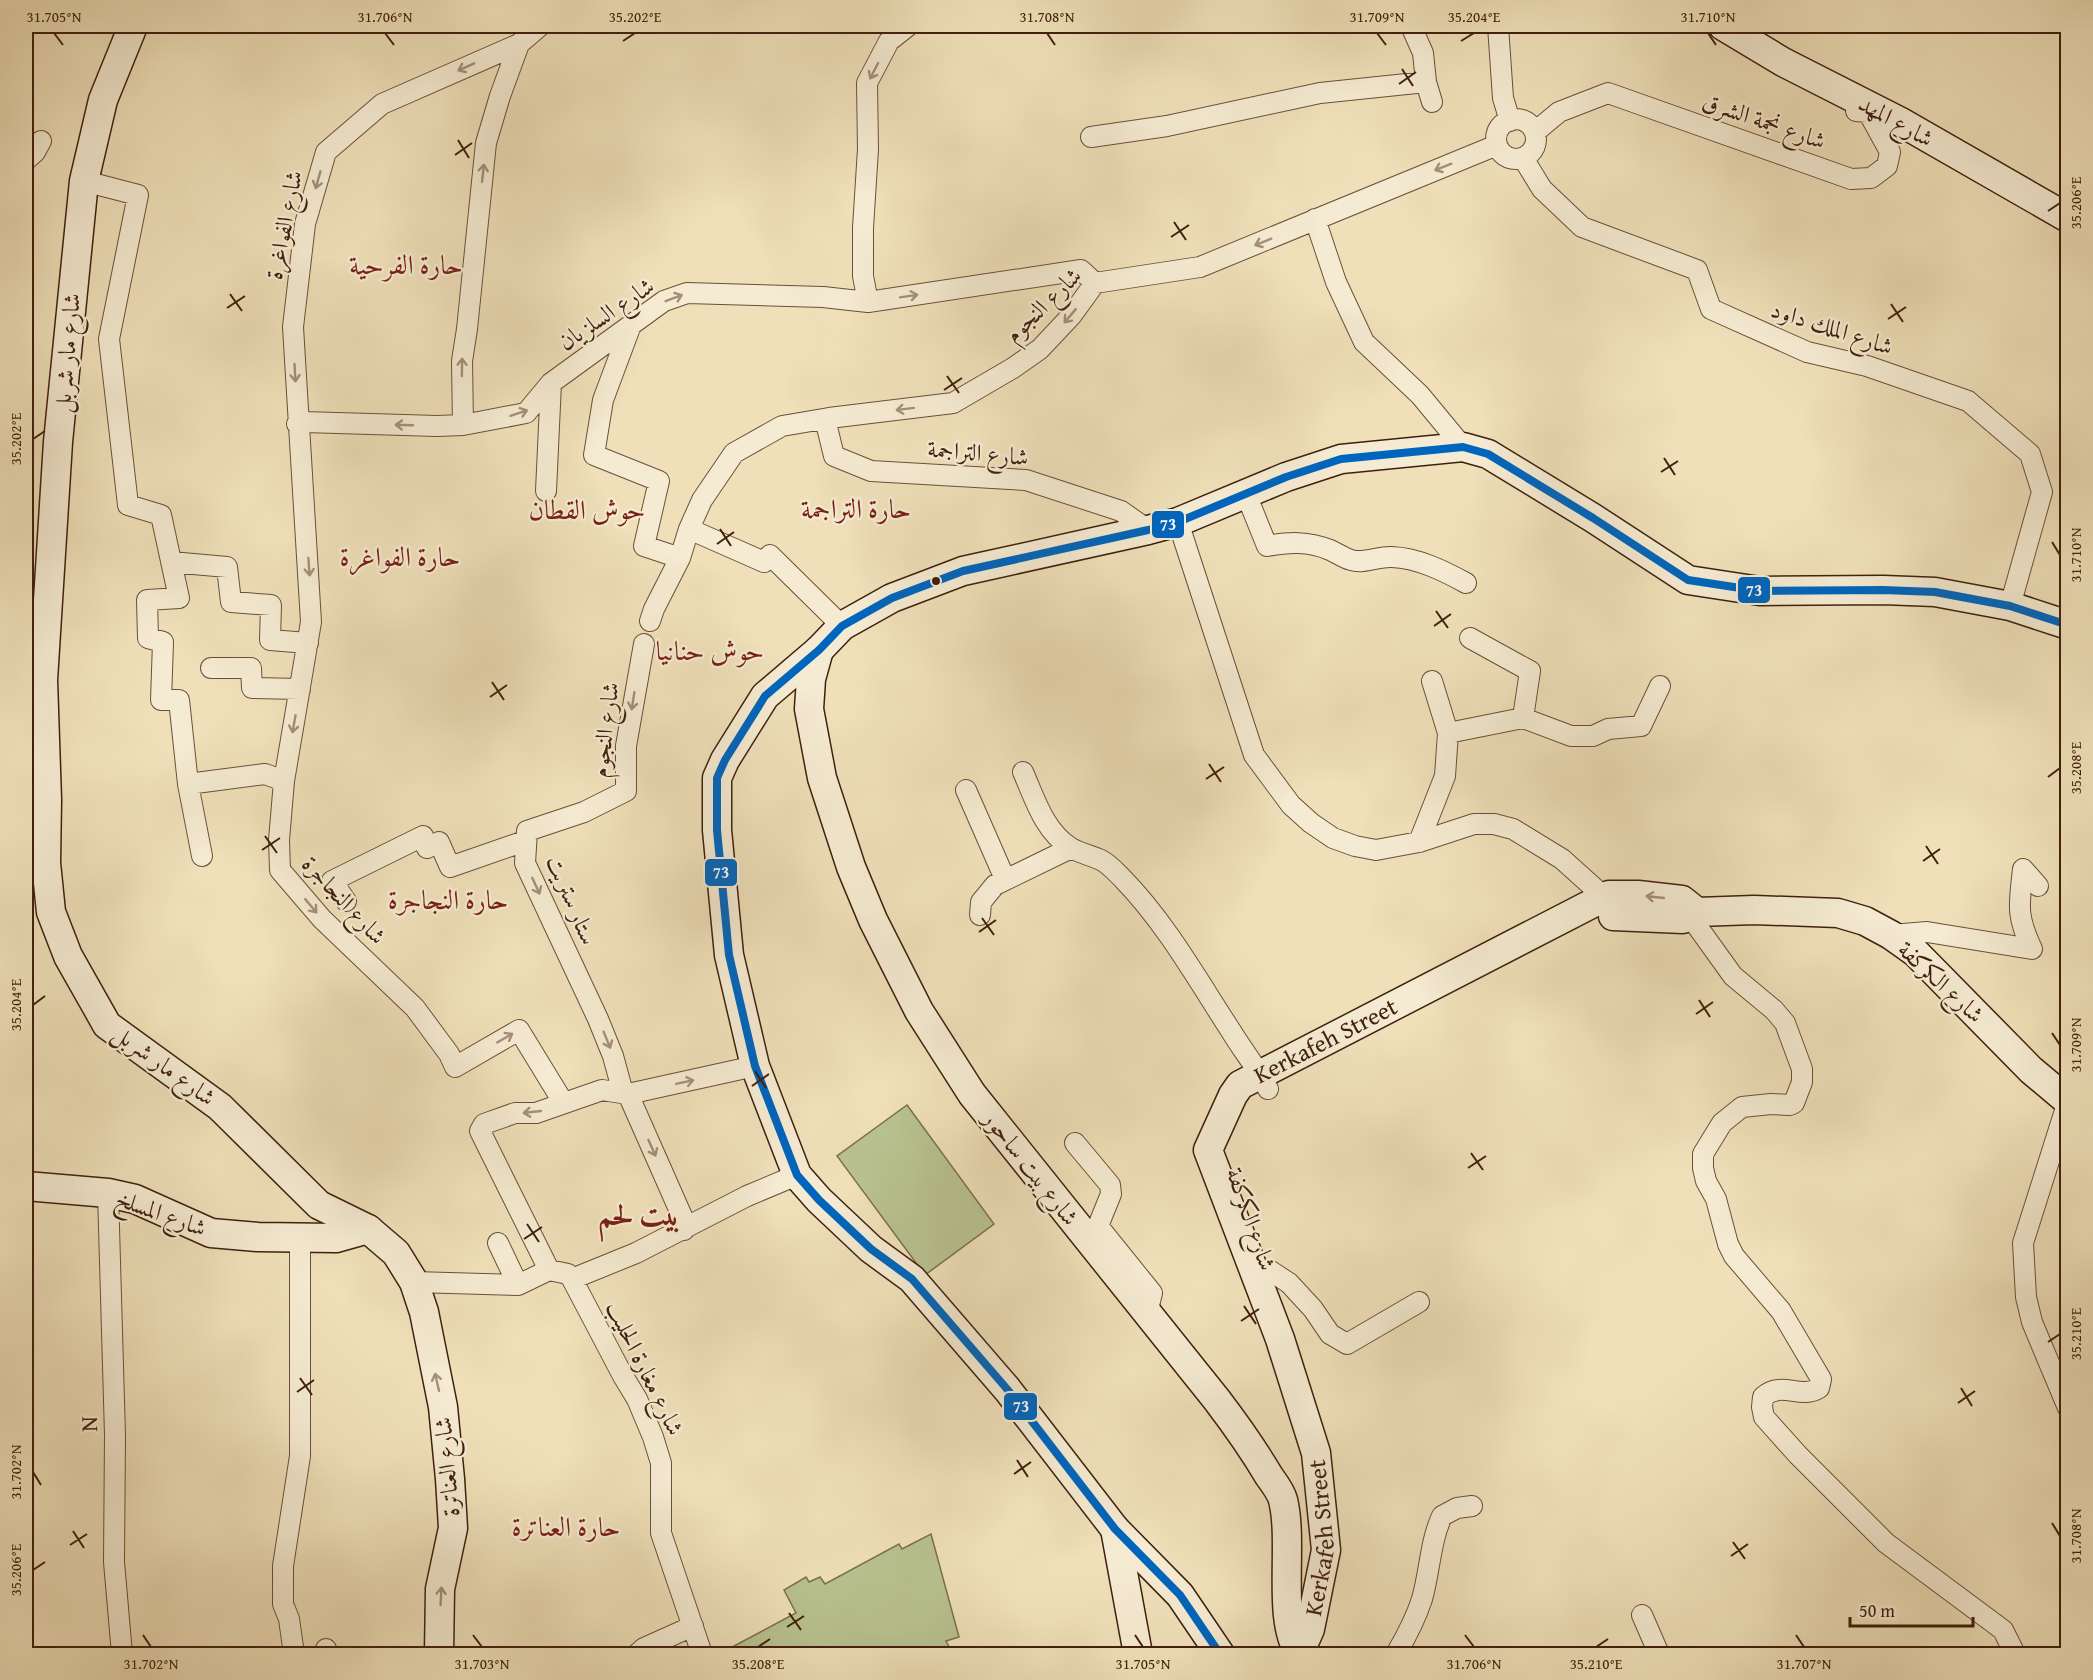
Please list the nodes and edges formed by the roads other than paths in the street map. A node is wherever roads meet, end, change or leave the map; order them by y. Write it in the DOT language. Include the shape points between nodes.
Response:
graph roads {
  1 [pos="133,26"];
  2 [pos="540,26"];
  3 [pos="908,26"];
  4 [pos="1411,26"];
  5 [pos="1498,26"];
  6 [pos="1723,26"];
  7 [pos="519,44"];
  8 [pos="1426,82"];
  9 [pos="1844,93"];
  10 [pos="1432,102"];
  11 [pos="1510,121"];
  12 [pos="1535,132"];
  13 [pos="1091,137"];
  14 [pos="41,141"];
  15 [pos="1497,145"];
  16 [pos="1523,158"];
  17 [pos="26,160"];
  18 [pos="84,181"];
  19 [pos="2067,218"];
  20 [pos="1315,219"];
  21 [pos="1095,283"];
  22 [pos="868,302"];
  23 [pos="631,325"];
  24 [pos="551,383"];
  25 [pos="825,419"];
  26 [pos="297,424"];
  27 [pos="463,425"];
  28 [pos="1463,447"];
  29 [pos="546,491"];
  30 [pos="1246,494"];
  31 [pos="1178,522"];
  32 [pos="689,528"];
  33 [pos="1148,530"];
  34 [pos="680,558"];
  35 [pos="171,562"];
  36 [pos="1466,583"];
  37 [pos="2010,606"];
  38 [pos="650,621"];
  39 [pos="2067,625"];
  40 [pos="842,626"];
  41 [pos="1470,638"];
  42 [pos="308,643"];
  43 [pos="644,644"];
  44 [pos="819,650"];
  45 [pos="305,666"];
  46 [pos="211,668"];
  47 [pos="26,679"];
  48 [pos="1432,681"];
  49 [pos="1660,686"];
  50 [pos="300,689"];
  51 [pos="1523,718"];
  52 [pos="1448,733"];
  53 [pos="46,756"];
  54 [pos="1023,772"];
  55 [pos="284,781"];
  56 [pos="188,784"];
  57 [pos="966,790"];
  58 [pos="36,804"];
  59 [pos="526,836"];
  60 [pos="1419,842"];
  61 [pos="1071,848"];
  62 [pos="202,856"];
  63 [pos="1005,879"];
  64 [pos="2038,886"];
  65 [pos="346,901"];
  66 [pos="1604,906"];
  67 [pos="1697,912"];
  68 [pos="980,915"];
  69 [pos="1891,935"];
  70 [pos="1230,1030"];
  71 [pos="1293,1056"];
  72 [pos="755,1066"];
  73 [pos="1256,1083"];
  74 [pos="628,1094"];
  75 [pos="2067,1101"];
  76 [pos="563,1102"];
  77 [pos="1075,1143"];
  78 [pos="797,1175"];
  79 [pos="27,1184"];
  80 [pos="108,1193"];
  81 [pos="368,1229"];
  82 [pos="684,1230"];
  83 [pos="300,1237"];
  84 [pos="498,1243"];
  85 [pos="549,1270"];
  86 [pos="1262,1272"];
  87 [pos="572,1279"];
  88 [pos="414,1282"];
  89 [pos="518,1284"];
  90 [pos="1419,1302"];
  91 [pos="1147,1313"];
  92 [pos="2067,1408"];
  93 [pos="1472,1506"];
  94 [pos="1115,1529"];
  95 [pos="1642,1615"];
  96 [pos="693,1626"];
  97 [pos="122,1654"];
  98 [pos="294,1654"];
  99 [pos="439,1654"];
  100 [pos="637,1654"];
  101 [pos="702,1654"];
  102 [pos="1138,1654"];
  103 [pos="1220,1654"];
  104 [pos="1302,1654"];
  105 [pos="1396,1654"];
  106 [pos="1659,1654"];
  107 [pos="2015,1654"];
  1 -- 18 [label="street, شارع مار شربل" via="103,100"];
  2 -- 7 [label="street"];
  3 -- 22 [label="street, one-way" via="889,40 867,83 863,276"];
  4 -- 8 [label="street" via="1423,53"];
  5 -- 11 [label="street" via="1503,98"];
  6 -- 9 [label="street, شارع المهد"];
  7 -- 26 [label="street, شارع الفواغرة, one-way" via="382,104 326,152 305,224 293,327"];
  27 -- 7 [label="street, one-way" via="462,361 486,143"];
  8 -- 10 [label="street"];
  8 -- 13 [label="street" via="1320,93 1167,126"];
  9 -- 12 [label="street, شارع نجمة الشرق" via="1848,110 1868,112 1890,152 1887,166 1871,178 1851,178 1608,93 1559,112"];
  9 -- 19 [label="street, شارع المهد"];
  11 -- 12 [label="street" via="1521,120"];
  11 -- 15 [label="street" via="1498,131"];
  12 -- 16 [label="street" via="1533,151"];
  14 -- 17 [label="street"];
  15 -- 16 [label="street" via="1505,156"];
  15 -- 20 [label="street, شارع النجوم, one-way"];
  16 -- 37 [label="street, شارع الملك داود" via="1542,189 1582,227 1696,270 1711,309 1807,352 1867,366 1968,401 2030,454 2042,492"];
  18 -- 35 [label="street" via="138,195 109,339 128,505 161,515"];
  18 -- 53 [label="street, شارع مار شربل" via="58,442 43,680"];
  20 -- 21 [label="street, شارع النجوم, one-way" via="1200,267"];
  20 -- 28 [label="street" via="1336,282 1364,342 1420,395"];
  22 -- 21 [label="street, شارع السلزيان, one-way" via="1081,270"];
  21 -- 25 [label="street, شارع النجوم, one-way" via="1040,349 953,403"];
  23 -- 22 [label="street, شارع السلزيان, one-way" via="664,302 687,293"];
  23 -- 24 [label="street, شارع السلزيان"];
  23 -- 34 [label="street" via="603,400 594,455 659,481 644,546"];
  27 -- 24 [label="street, شارع السلزيان, one-way" via="526,413"];
  24 -- 29 [label="street"];
  25 -- 32 [label="street, شارع النجوم" via="782,426 734,453 702,500"];
  25 -- 33 [label="street, شارع التراجمة" via="834,456 871,471 1026,480 1121,511"];
  27 -- 26 [label="street, one-way"];
  26 -- 42 [label="street, شارع الفواغرة, one-way" via="309,576"];
  28 -- 30 [label="street" via="1341,459"];
  28 -- 37 [label="street" via="1488,454 1688,580 1760,591 1935,592"];
  30 -- 31 [label="street"];
  30 -- 36 [label="street" via="1267,546 1308,543 1351,560 1391,557 1416,561"];
  31 -- 33 [label="street"];
  31 -- 60 [label="street" via="1254,755 1291,805 1333,838 1355,846 1376,850"];
  32 -- 34 [label="street, شارع النجوم"];
  32 -- 40 [label="street" via="764,562 770,555"];
  33 -- 40 [label="street" via="963,571 892,598"];
  34 -- 38 [label="street, شارع النجوم"];
  35 -- 42 [label="street" via="227,567 231,602 271,604 270,640"];
  35 -- 56 [label="street" via="179,598 147,600 148,638 163,642 161,700 179,699"];
  37 -- 39 [label="street"];
  40 -- 44 [label="street"];
  41 -- 51 [label="street" via="1530,670"];
  42 -- 45 [label="street, شارع الفواغرة"];
  43 -- 59 [label="street, شارع النجوم, one-way" via="626,746 626,791"];
  44 -- 72 [label="street" via="765,696 717,778 717,830 729,955"];
  44 -- 91 [label="street, شارع بيت ساحور" via="810,709 822,778 873,920 919,1011 972,1094"];
  45 -- 50 [label="street, شارع النجاجرة"];
  46 -- 50 [label="street" via="251,669 252,688"];
  47 -- 53 [label="street" via="34,698 38,744"];
  48 -- 52 [label="street"];
  49 -- 51 [label="street" via="1641,726 1608,729 1593,736 1571,736"];
  50 -- 55 [label="street, شارع النجاجرة, one-way"];
  51 -- 52 [label="street"];
  52 -- 60 [label="street" via="1445,776"];
  53 -- 58 [label="street, شارع مار شربل"];
  54 -- 61 [label="street" via="1042,817"];
  55 -- 56 [label="street" via="265,774"];
  55 -- 76 [label="street, شارع النجاجرة, one-way" via="280,870 322,919 415,1008 455,1067 519,1030"];
  56 -- 62 [label="street"];
  57 -- 63 [label="street"];
  58 -- 81 [label="street, شارع مار شربل" via="51,912 68,956 107,1025 220,1107 319,1205"];
  59 -- 65 [label="street" via="450,867 439,842 428,848 423,836 332,881"];
  59 -- 74 [label="street, ستار ستريت, one-way" via="525,863 598,1019 622,1089"];
  60 -- 66 [label="street" via="1474,824 1513,829 1562,859"];
  61 -- 63 [label="street"];
  61 -- 70 [label="street" via="1104,861 1139,898"];
  63 -- 68 [label="street" via="986,893"];
  64 -- 69 [label="street" via="2023,869 2018,910 2032,949 1927,932"];
  66 -- 67 [label="street" via="1638,895 1682,900"];
  66 -- 71 [label="street, Kerkafeh Street"];
  66 -- 73 [label="street, شارع الكركفة" via="1577,929 1466,988 1311,1064"];
  67 -- 69 [label="street, شارع الكركفة" via="1838,913"];
  67 -- 107 [label="street" via="1697,926 1733,976 1782,1017 1802,1069 1799,1096 1794,1103 1742,1107 1722,1123 1703,1154 1706,1181 1716,1199 1734,1256 1782,1311 1821,1379 1820,1388 1813,1392 1771,1391 1763,1397 1764,1417 1886,1543 2003,1630"];
  69 -- 75 [label="street, شارع الكركفة" via="1915,952"];
  70 -- 71 [label="street" via="1258,1051"];
  70 -- 73 [label="street"];
  71 -- 73 [label="street, Kerkafeh Street"];
  74 -- 72 [label="street, one-way"];
  72 -- 78 [label="street"];
  73 -- 86 [label="street, شارع الكركفة" via="1236,1122 1228,1152"];
  74 -- 76 [label="street" via="602,1090"];
  74 -- 82 [label="street, ستار ستريت, one-way" via="685,1223"];
  75 -- 92 [label="street" via="2023,1243 2026,1298 2032,1322"];
  76 -- 85 [label="street, one-way" via="536,1113 515,1113 484,1124 480,1131"];
  77 -- 91 [label="street" via="1110,1185 1111,1194 1098,1226 1152,1293"];
  78 -- 82 [label="street"];
  78 -- 94 [label="street" via="862,1240 912,1279 1007,1389"];
  79 -- 80 [label="street, شارع المسلخ"];
  80 -- 83 [label="street, شارع المسلخ" via="135,1198 212,1233"];
  80 -- 97 [label="street, N" via="115,1435 114,1562"];
  81 -- 83 [label="street, شارع المسلخ" via="336,1238"];
  81 -- 88 [label="street, شارع مار شربل" via="396,1253"];
  82 -- 87 [label="street"];
  83 -- 98 [label="street" via="300,1456 283,1566 283,1604"];
  84 -- 89 [label="street"];
  85 -- 87 [label="street" via="568,1274"];
  85 -- 89 [label="street"];
  86 -- 90 [label="street" via="1289,1282 1330,1334 1347,1344"];
  86 -- 104 [label="street, شارع الكركفة" via="1308,1383 1333,1467 1336,1520 1329,1603 1319,1641"];
  87 -- 96 [label="street, شارع مغارة الحليب" via="637,1399 653,1437 661,1463 661,1533"];
  88 -- 89 [label="street"];
  99 -- 88 [label="street, شارع العناترة, one-way" via="441,1589 453,1528 450,1479 443,1407"];
  91 -- 104 [label="street, شارع بيت ساحور" via="1248,1441 1283,1498 1288,1627 1294,1647"];
  93 -- 105 [label="street" via="1442,1515 1422,1599"];
  94 -- 102 [label="street"];
  94 -- 103 [label="street" via="1180,1595"];
  95 -- 106 [label="street"];
  96 -- 100 [label="street"];
  96 -- 101 [label="street, شارع مغارة الحليب"];
}
